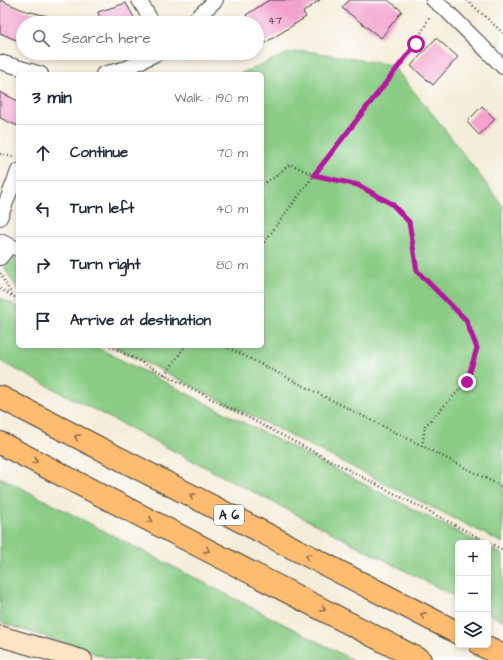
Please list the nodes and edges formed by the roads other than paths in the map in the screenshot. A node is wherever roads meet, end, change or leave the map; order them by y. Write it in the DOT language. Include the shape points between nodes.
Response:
graph roads {
  1 [pos="139,0"];
  2 [pos="216,0"];
  3 [pos="436,1"];
  4 [pos="149,16"];
  5 [pos="199,16"];
  6 [pos="144,60"];
  7 [pos="0,62"];
  8 [pos="503,67"];
  9 [pos="33,72"];
  10 [pos="111,72"];
  11 [pos="16,176"];
  12 [pos="0,218"];
  13 [pos="9,245"];
  14 [pos="0,258"];
  15 [pos="0,397"];
  16 [pos="0,443"];
  17 [pos="455,631"];
  18 [pos="0,636"];
  19 [pos="487,648"];
  20 [pos="503,656"];
  21 [pos="82,660"];
  22 [pos="420,660"];
  1 -- 4 [label="street"];
  2 -- 5 [label="street"];
  3 -- 8 [label="street"];
  6 -- 10 [label="street"];
  7 -- 9 [label="street"];
  11 -- 12 [label="street"];
  13 -- 14 [label="street"];
  17 -- 15 [label="highway, A 6, one-way"];
  16 -- 22 [label="highway, one-way"];
  18 -- 21 [label="main road"];
  19 -- 20 [label="highway"];
}
